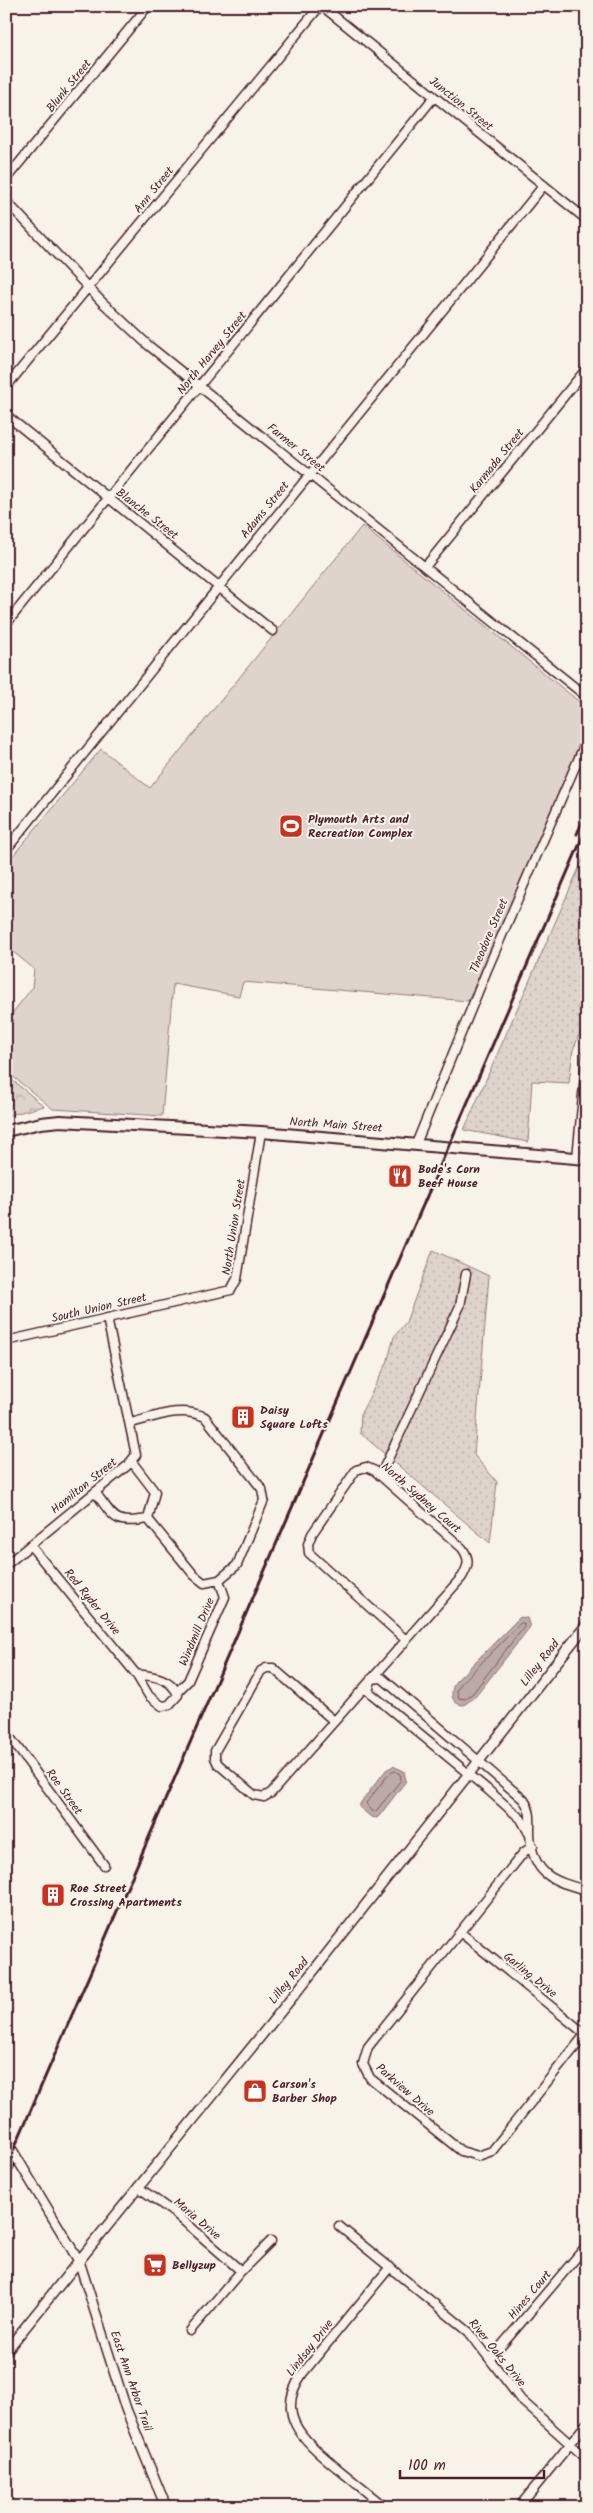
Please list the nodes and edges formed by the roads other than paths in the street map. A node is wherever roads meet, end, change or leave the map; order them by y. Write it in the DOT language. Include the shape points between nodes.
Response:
graph roads {
  1 [pos="148,6"];
  2 [pos="321,6"];
  3 [pos="434,97"];
  4 [pos="6,179"];
  5 [pos="544,185"];
  6 [pos="6,201"];
  7 [pos="587,220"];
  8 [pos="88,288"];
  9 [pos="587,368"];
  10 [pos="200,386"];
  11 [pos="6,387"];
  12 [pos="6,415"];
  13 [pos="309,474"];
  14 [pos="109,498"];
  15 [pos="425,567"];
  16 [pos="218,585"];
  17 [pos="6,624"];
  18 [pos="273,631"];
  19 [pos="587,697"];
  20 [pos="587,739"];
  21 [pos="6,850"];
  22 [pos="587,1053"];
  23 [pos="6,1131"];
  24 [pos="261,1132"];
  25 [pos="416,1144"];
  26 [pos="582,1158"];
  27 [pos="466,1274"];
  28 [pos="197,1298"];
  29 [pos="107,1318"];
  30 [pos="6,1341"];
  31 [pos="130,1423"];
  32 [pos="132,1462"];
  33 [pos="380,1476"];
  34 [pos="95,1492"];
  35 [pos="148,1519"];
  36 [pos="30,1545"];
  37 [pos="6,1565"];
  38 [pos="219,1580"];
  39 [pos="587,1624"];
  40 [pos="406,1640"];
  41 [pos="136,1674"];
  42 [pos="371,1679"];
  43 [pos="177,1692"];
  44 [pos="334,1721"];
  45 [pos="6,1732"];
  46 [pos="479,1762"];
  47 [pos="469,1775"];
  48 [pos="530,1835"];
  49 [pos="533,1846"];
  50 [pos="104,1865"];
  51 [pos="587,1890"];
  52 [pos="460,1932"];
  53 [pos="586,2033"];
  54 [pos="6,2140"];
  55 [pos="138,2187"];
  56 [pos="339,2226"];
  57 [pos="271,2242"];
  58 [pos="587,2245"];
  59 [pos="79,2261"];
  60 [pos="390,2267"];
  61 [pos="241,2271"];
  62 [pos="190,2331"];
  63 [pos="6,2351"];
  64 [pos="490,2359"];
  65 [pos="587,2424"];
  66 [pos="569,2445"];
  67 [pos="587,2459"];
  68 [pos="166,2507"];
  69 [pos="385,2507"];
  70 [pos="518,2507"];
  1 -- 4 [label="street, Blunk Street"];
  2 -- 3 [label="street, Junction Street"];
  2 -- 8 [label="street, Ann Street"];
  3 -- 5 [label="street, Junction Street"];
  3 -- 10 [label="street, North Harvey Street"];
  5 -- 7 [label="street, Junction Street"];
  5 -- 13 [label="street, Adams Street"];
  6 -- 8 [label="street, Farmer Street"];
  8 -- 10 [label="street, Farmer Street" via="143,340"];
  8 -- 11 [label="street, Ann Street"];
  9 -- 15 [label="street, Karmada Street"];
  10 -- 13 [label="street, Farmer Street"];
  10 -- 14 [label="street, North Harvey Street"];
  12 -- 14 [label="street, Blanche Street"];
  13 -- 15 [label="street, Farmer Street"];
  13 -- 16 [label="street, Adams Street"];
  14 -- 16 [label="street, Blanche Street"];
  14 -- 17 [label="street, North Harvey Street"];
  15 -- 19 [label="street, Farmer Street"];
  16 -- 18 [label="street, Blanche Street"];
  16 -- 21 [label="street, Adams Street"];
  20 -- 25 [label="street, Theodore Street"];
  22 -- 26 [label="street"];
  23 -- 24 [label="main road, North Main Street" via="41,1123 83,1122"];
  24 -- 25 [label="main road, North Main Street"];
  24 -- 28 [label="street, North Union Street" via="236,1284 227,1291"];
  25 -- 26 [label="main road, North Main Street"];
  27 -- 33 [label="street" via="460,1306"];
  28 -- 29 [label="street, South Union Street"];
  29 -- 30 [label="street, South Union Street"];
  29 -- 31 [label="street, Hamilton Street"];
  31 -- 32 [label="street, Hamilton Street" via="136,1455"];
  31 -- 38 [label="street" via="183,1410 193,1411 205,1417 262,1489 264,1500 236,1565"];
  32 -- 34 [label="street, Hamilton Street"];
  32 -- 35 [label="street" via="155,1492"];
  33 -- 40 [label="street, North Sydney Court" via="469,1557 462,1577"];
  33 -- 40 [label="street, North Sydney Court" via="366,1467 356,1470 312,1534 309,1553"];
  34 -- 35 [label="street" via="121,1522"];
  34 -- 36 [label="street, Hamilton Street"];
  35 -- 38 [label="street" via="194,1575 204,1583"];
  36 -- 37 [label="street, Hamilton Street"];
  36 -- 41 [label="street, Red Ryder Drive"];
  38 -- 43 [label="street, Windmill Drive" via="225,1597 188,1681"];
  39 -- 46 [label="street, Lilley Road"];
  40 -- 42 [label="street, North Sydney Court"];
  41 -- 43 [label="street" via="169,1682"];
  41 -- 43 [label="street, Red Ryder Drive" via="149,1696 162,1706 175,1700"];
  42 -- 44 [label="street, North Sydney Court"];
  42 -- 46 [label="street" via="382,1678"];
  42 -- 47 [label="street" via="368,1690"];
  44 -- 44 [label="street, North Sydney Court" via="264,1797 254,1794 215,1758 215,1751 266,1668 273,1668"];
  45 -- 50 [label="street, Roe Street"];
  46 -- 47 [label="street, Lilley Road"];
  46 -- 48 [label="street" via="524,1800 532,1816"];
  47 -- 48 [label="street" via="521,1819"];
  47 -- 55 [label="street, Lilley Road"];
  48 -- 49 [label="street"];
  49 -- 51 [label="street" via="538,1867 555,1882"];
  49 -- 52 [label="street, Parkview Drive" via="524,1852"];
  52 -- 53 [label="street, Garling Drive"];
  52 -- 53 [label="street, Parkview Drive" via="368,2047 363,2064 370,2078 461,2151 478,2156 492,2150"];
  54 -- 59 [label="street, East Ann Arbor Trail"];
  55 -- 59 [label="street, Lilley Road"];
  55 -- 61 [label="street, Maria Drive" via="177,2215"];
  56 -- 60 [label="street, River Oaks Drive"];
  57 -- 61 [label="street"];
  58 -- 64 [label="street, Hines Court"];
  59 -- 63 [label="street, Lilley Road"];
  59 -- 68 [label="street, East Ann Arbor Trail" via="126,2410"];
  60 -- 64 [label="street, River Oaks Drive" via="469,2332"];
  60 -- 69 [label="street, Lindsay Drive" via="303,2373 295,2387 291,2406 295,2425 305,2441"];
  61 -- 62 [label="street"];
  64 -- 66 [label="street, River Oaks Drive" via="521,2400"];
  65 -- 66 [label="street"];
  66 -- 67 [label="street, River Oaks Drive"];
  66 -- 70 [label="street"];
}
